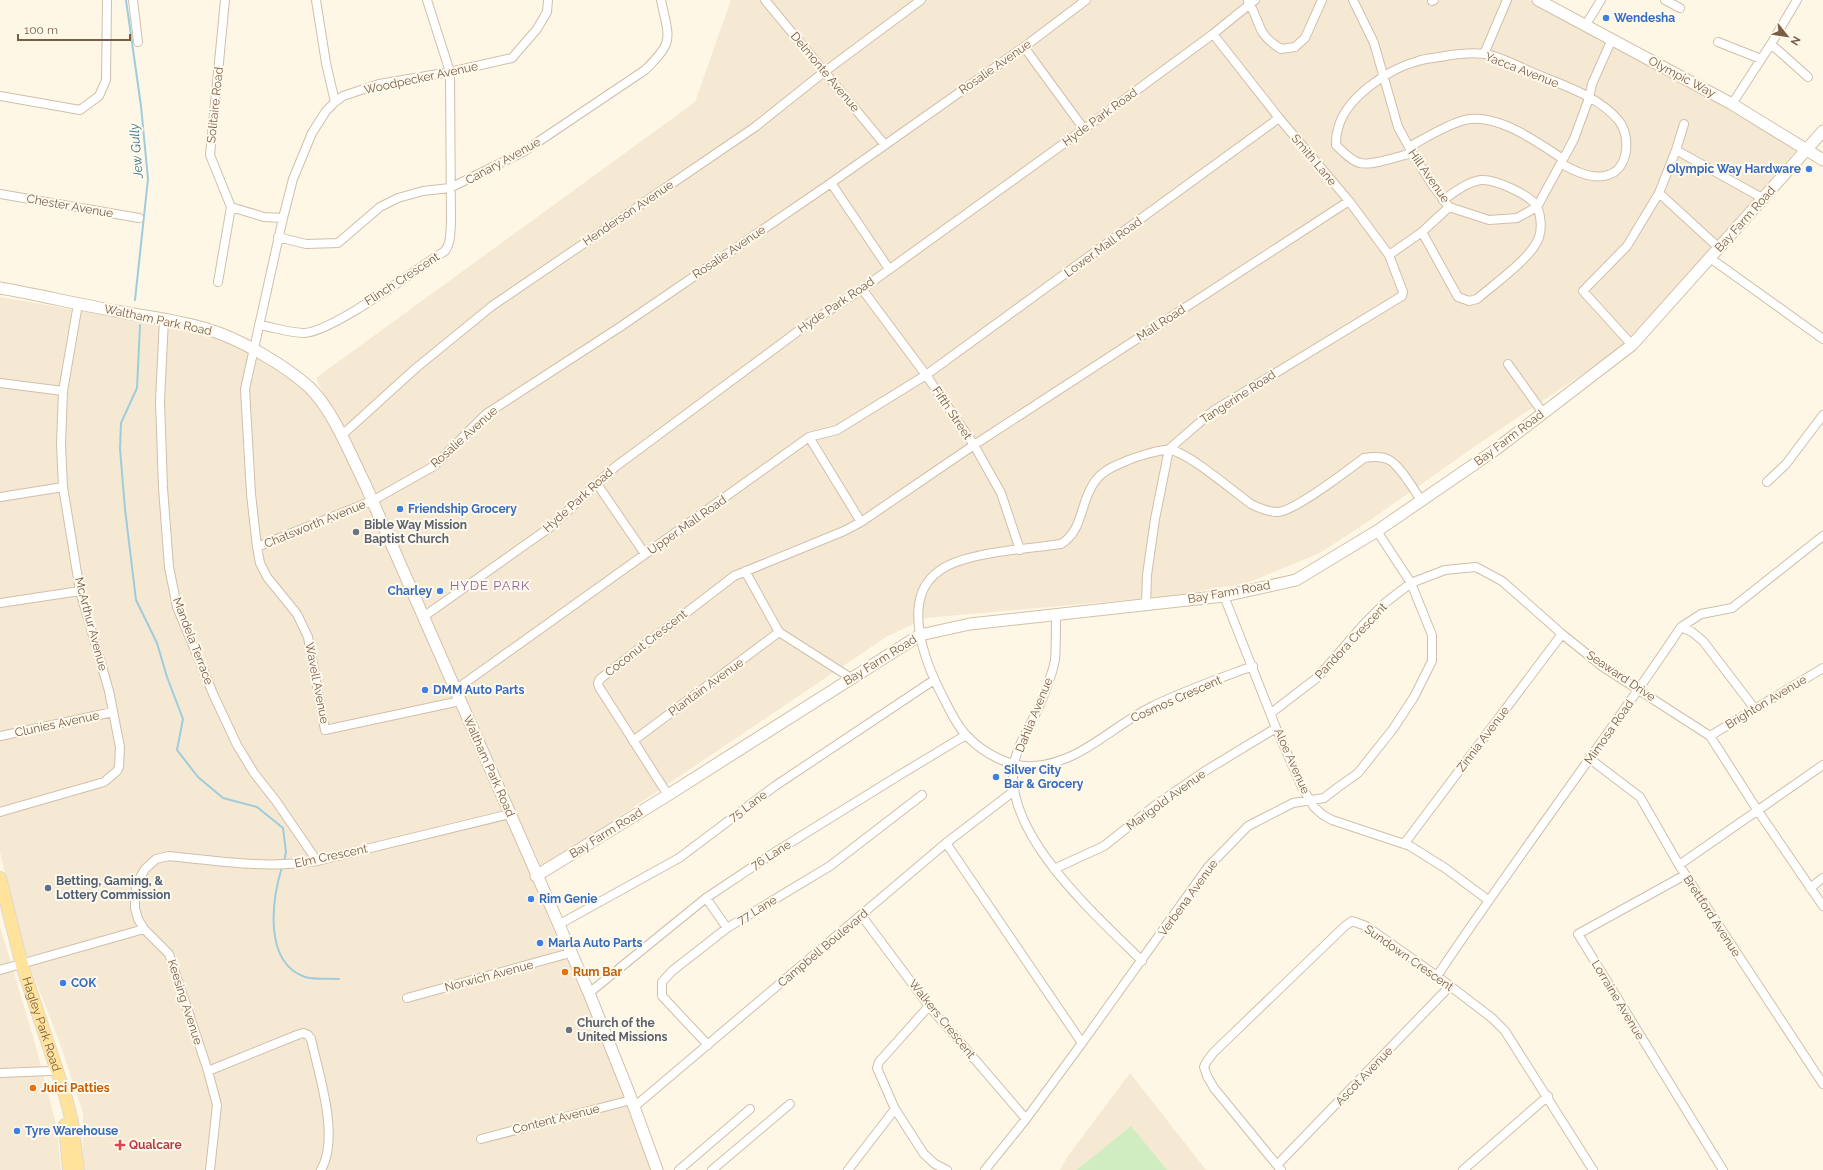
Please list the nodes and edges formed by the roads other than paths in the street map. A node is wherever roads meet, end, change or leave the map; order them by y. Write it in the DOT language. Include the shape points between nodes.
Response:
graph roads {
  1 [pos="107,0"];
  2 [pos="133,0"];
  3 [pos="226,0"];
  4 [pos="316,0"];
  5 [pos="427,0"];
  6 [pos="548,0"];
  7 [pos="661,0"];
  8 [pos="921,0"];
  9 [pos="1086,0"];
  10 [pos="1322,0"];
  11 [pos="1352,0"];
  12 [pos="1507,0"];
  13 [pos="1538,0"];
  14 [pos="1600,0"];
  15 [pos="1665,0"];
  16 [pos="1797,0"];
  17 [pos="1251,1"];
  18 [pos="769,2"];
  19 [pos="1680,8"];
  20 [pos="1585,26"];
  21 [pos="1213,34"];
  22 [pos="1612,39"];
  23 [pos="138,42"];
  24 [pos="1718,42"];
  25 [pos="1771,44"];
  26 [pos="1024,47"];
  27 [pos="1484,54"];
  28 [pos="1761,59"];
  29 [pos="450,72"];
  30 [pos="824,72"];
  31 [pos="1383,76"];
  32 [pos="1808,76"];
  33 [pos="0,96"];
  34 [pos="1589,98"];
  35 [pos="335,102"];
  36 [pos="1732,104"];
  37 [pos="1280,118"];
  38 [pos="1684,124"];
  39 [pos="1084,129"];
  40 [pos="1823,131"];
  41 [pos="885,145"];
  42 [pos="1410,150"];
  43 [pos="1676,150"];
  44 [pos="1807,150"];
  45 [pos="1823,160"];
  46 [pos="1562,162"];
  47 [pos="831,183"];
  48 [pos="450,188"];
  49 [pos="1659,193"];
  50 [pos="0,194"];
  51 [pos="1764,198"];
  52 [pos="1444,200"];
  53 [pos="1349,201"];
  54 [pos="1449,206"];
  55 [pos="231,207"];
  56 [pos="1537,207"];
  57 [pos="139,218"];
  58 [pos="283,218"];
  59 [pos="1422,232"];
  60 [pos="278,238"];
  61 [pos="1719,248"];
  62 [pos="1389,255"];
  63 [pos="1710,258"];
  64 [pos="889,269"];
  65 [pos="218,282"];
  66 [pos="0,288"];
  67 [pos="862,289"];
  68 [pos="1403,292"];
  69 [pos="78,304"];
  70 [pos="164,319"];
  71 [pos="259,325"];
  72 [pos="1823,339"];
  73 [pos="1632,345"];
  74 [pos="254,350"];
  75 [pos="1508,364"];
  76 [pos="926,375"];
  77 [pos="0,383"];
  78 [pos="64,392"];
  79 [pos="1543,413"];
  80 [pos="1823,415"];
  81 [pos="341,436"];
  82 [pos="809,438"];
  83 [pos="974,445"];
  84 [pos="1169,449"];
  85 [pos="1767,482"];
  86 [pos="597,484"];
  87 [pos="63,486"];
  88 [pos="0,497"];
  89 [pos="1421,500"];
  90 [pos="372,501"];
  91 [pos="861,522"];
  92 [pos="1377,531"];
  93 [pos="1823,536"];
  94 [pos="257,547"];
  95 [pos="1020,550"];
  96 [pos="645,554"];
  97 [pos="745,571"];
  98 [pos="1411,583"];
  99 [pos="80,591"];
  100 [pos="1224,596"];
  101 [pos="0,603"];
  102 [pos="1146,605"];
  103 [pos="1056,614"];
  104 [pos="423,617"];
  105 [pos="1681,628"];
  106 [pos="779,632"];
  107 [pos="920,634"];
  108 [pos="1562,634"];
  109 [pos="1253,666"];
  110 [pos="1823,668"];
  111 [pos="850,678"];
  112 [pos="934,680"];
  113 [pos="1638,689"];
  114 [pos="455,690"];
  115 [pos="460,701"];
  116 [pos="1755,709"];
  117 [pos="113,712"];
  118 [pos="1271,713"];
  119 [pos="1276,728"];
  120 [pos="966,735"];
  121 [pos="0,736"];
  122 [pos="1710,736"];
  123 [pos="633,741"];
  124 [pos="1590,758"];
  125 [pos="1014,764"];
  126 [pos="1823,765"];
  127 [pos="1014,791"];
  128 [pos="668,795"];
  129 [pos="922,795"];
  130 [pos="1309,800"];
  131 [pos="1758,811"];
  132 [pos="0,812"];
  133 [pos="510,814"];
  134 [pos="946,843"];
  135 [pos="1404,844"];
  136 [pos="317,861"];
  137 [pos="1679,866"];
  138 [pos="1054,870"];
  139 [pos="1685,875"];
  140 [pos="536,876"];
  141 [pos="0,878"];
  142 [pos="1823,878"];
  143 [pos="1810,888"];
  144 [pos="706,898"];
  145 [pos="1488,900"];
  146 [pos="1823,906"];
  147 [pos="0,908"];
  148 [pos="861,915"];
  149 [pos="558,926"];
  150 [pos="727,928"];
  151 [pos="144,929"];
  152 [pos="570,953"];
  153 [pos="1142,962"];
  154 [pos="18,966"];
  155 [pos="0,970"];
  156 [pos="1437,976"];
  157 [pos="1450,986"];
  158 [pos="589,992"];
  159 [pos="407,998"];
  160 [pos="929,1006"];
  161 [pos="1082,1044"];
  162 [pos="708,1045"];
  163 [pos="51,1071"];
  164 [pos="208,1071"];
  165 [pos="0,1073"];
  166 [pos="1823,1084"];
  167 [pos="1548,1096"];
  168 [pos="633,1104"];
  169 [pos="790,1104"];
  170 [pos="750,1109"];
  171 [pos="895,1109"];
  172 [pos="1026,1119"];
  173 [pos="481,1139"];
  174 [pos="1279,1168"];
  175 [pos="69,1170"];
  176 [pos="78,1170"];
  177 [pos="210,1170"];
  178 [pos="321,1170"];
  179 [pos="657,1170"];
  180 [pos="679,1170"];
  181 [pos="712,1170"];
  182 [pos="848,1170"];
  183 [pos="947,1170"];
  184 [pos="985,1170"];
  185 [pos="1463,1170"];
  186 [pos="1593,1170"];
  187 [pos="1723,1170"];
  1 -- 33 [label="street" via="106,80 99,96 80,110"];
  2 -- 23 [label="street"];
  3 -- 55 [label="street, Solitaire Road" via="210,155"];
  4 -- 35 [label="street"];
  5 -- 29 [label="street, Flinch Crescent"];
  6 -- 29 [label="street, Woodpecker Avenue" via="547,12 537,29 512,58"];
  7 -- 48 [label="street, Canary Avenue" via="667,43 661,55 645,70 522,152"];
  8 -- 30 [label="street, Henderson Avenue"];
  9 -- 26 [label="street, Rosalie Avenue"];
  10 -- 17 [label="street" via="1304,38 1295,47 1281,49 1269,41 1262,32"];
  11 -- 31 [label="street, Hill Avenue" via="1374,42"];
  12 -- 27 [label="street"];
  13 -- 20 [label="street, Olympic Way"];
  14 -- 20 [label="street"];
  15 -- 19 [label="street"];
  16 -- 25 [label="street"];
  17 -- 21 [label="street, Hyde Park Road"];
  18 -- 30 [label="street, Delmonte Avenue"];
  20 -- 22 [label="street, Olympic Way"];
  21 -- 37 [label="street, Smith Lane"];
  21 -- 39 [label="street, Hyde Park Road"];
  22 -- 34 [label="street" via="1592,84"];
  22 -- 36 [label="street, Olympic Way"];
  24 -- 28 [label="street"];
  25 -- 28 [label="street"];
  25 -- 32 [label="street"];
  26 -- 39 [label="street"];
  26 -- 41 [label="street, Rosalie Avenue"];
  27 -- 31 [label="street, Yacca Avenue" via="1461,54 1417,61"];
  27 -- 34 [label="street, Yacca Avenue"];
  28 -- 36 [label="street"];
  29 -- 35 [label="street, Woodpecker Avenue" via="379,84 343,96"];
  29 -- 48 [label="street, Flinch Crescent"];
  30 -- 41 [label="street, Delmonte Avenue"];
  30 -- 81 [label="street, Henderson Avenue" via="755,126 492,306 416,368"];
  31 -- 42 [label="street, Hill Avenue" via="1398,127"];
  31 -- 42 [label="street, Yacca Avenue" via="1364,90 1348,110 1338,128 1336,144 1344,154 1360,163 1382,161"];
  34 -- 46 [label="street" via="1574,139"];
  34 -- 46 [label="street, Yacca Avenue" via="1619,121 1627,136 1626,153 1617,170 1608,175 1593,176"];
  35 -- 58 [label="street, Woodpecker Avenue" via="312,133 294,179"];
  36 -- 44 [label="street, Olympic Way"];
  37 -- 53 [label="street, Smith Lane"];
  37 -- 76 [label="street, Lower Mall Road"];
  38 -- 43 [label="street"];
  39 -- 64 [label="street, Hyde Park Road"];
  40 -- 44 [label="street, Bay Farm Road"];
  41 -- 47 [label="street, Rosalie Avenue"];
  42 -- 46 [label="street, Yacca Avenue" via="1461,121 1480,119 1506,126 1530,137"];
  42 -- 52 [label="street, Hill Avenue"];
  43 -- 49 [label="street"];
  43 -- 51 [label="street"];
  44 -- 45 [label="street, Olympic Way"];
  44 -- 51 [label="street, Bay Farm Road"];
  46 -- 56 [label="street"];
  47 -- 64 [label="street"];
  47 -- 90 [label="street, Rosalie Avenue" via="620,327 486,414 434,466"];
  48 -- 60 [label="street, Canary Avenue" via="422,191 398,198 380,207 338,242 306,244"];
  48 -- 71 [label="street, Flinch Crescent" via="450,241 444,251 322,330 304,333"];
  49 -- 61 [label="street"];
  49 -- 73 [label="street" via="1627,246 1583,291"];
  50 -- 57 [label="street, Chester Avenue"];
  51 -- 61 [label="street, Bay Farm Road"];
  52 -- 54 [label="street, Hill Avenue"];
  52 -- 56 [label="street" via="1464,186 1482,180 1502,184 1528,197"];
  53 -- 62 [label="street, Smith Lane"];
  53 -- 83 [label="street, Mall Road"];
  54 -- 56 [label="street, Hill Avenue" via="1489,220 1517,218"];
  54 -- 59 [label="street"];
  55 -- 58 [label="street" via="264,217"];
  55 -- 65 [label="street"];
  56 -- 59 [label="street" via="1541,224 1539,237 1533,248 1477,299 1469,301 1458,297"];
  58 -- 60 [label="street, Woodpecker Avenue"];
  59 -- 62 [label="street"];
  60 -- 71 [label="street, Woodpecker Avenue"];
  61 -- 63 [label="street, Bay Farm Road"];
  62 -- 68 [label="street, Smith Lane"];
  63 -- 72 [label="street"];
  63 -- 73 [label="street, Bay Farm Road"];
  64 -- 67 [label="street, Hyde Park Road"];
  66 -- 69 [label="street, Waltham Park Road"];
  67 -- 76 [label="street, Fifth Street"];
  67 -- 86 [label="street, Hyde Park Road" via="805,326 615,467"];
  68 -- 84 [label="street, Tangerine Road" via="1402,296 1213,411"];
  69 -- 70 [label="street, Waltham Park Road"];
  69 -- 78 [label="street, McArthur Avenue"];
  70 -- 74 [label="street, Waltham Park Road" via="217,332"];
  70 -- 136 [label="street, Mandela Terrace" via="160,401 163,488 169,567 177,607 237,745"];
  71 -- 74 [label="street, Woodpecker Avenue"];
  73 -- 79 [label="street, Bay Farm Road"];
  74 -- 81 [label="street, Waltham Park Road" via="309,387"];
  74 -- 94 [label="street, Wavell Avenue" via="245,389"];
  75 -- 79 [label="street"];
  76 -- 82 [label="street, Upper Mall Road" via="837,430"];
  76 -- 83 [label="street, Fifth Street"];
  77 -- 78 [label="street"];
  78 -- 87 [label="street, McArthur Avenue" via="61,444"];
  79 -- 89 [label="street, Bay Farm Road" via="1495,450"];
  80 -- 85 [label="street" via="1786,464"];
  81 -- 90 [label="street, Waltham Park Road"];
  82 -- 91 [label="street"];
  82 -- 96 [label="street, Upper Mall Road"];
  83 -- 91 [label="street, Coconut Crescent"];
  83 -- 95 [label="street, Fifth Street" via="1001,493"];
  84 -- 89 [label="street" via="1183,455 1261,509 1278,512 1297,505 1364,458 1374,457 1387,459 1395,464"];
  84 -- 95 [label="street, Cosmos Crescent" via="1134,457 1099,475 1069,539 1061,544"];
  84 -- 102 [label="street" via="1155,519"];
  86 -- 96 [label="street"];
  86 -- 104 [label="street, Hyde Park Road" via="549,528"];
  87 -- 88 [label="street"];
  87 -- 99 [label="street, McArthur Avenue"];
  89 -- 92 [label="street, Bay Farm Road"];
  90 -- 94 [label="street, Chatsworth Avenue"];
  90 -- 104 [label="street, Waltham Park Road"];
  91 -- 97 [label="street, Coconut Crescent"];
  92 -- 98 [label="street"];
  92 -- 100 [label="street, Bay Farm Road" via="1296,580"];
  93 -- 105 [label="street, Mimosa Road" via="1732,608 1701,614"];
  94 -- 115 [label="street, Wavell Avenue" via="260,563 267,577 297,614 308,636 325,730"];
  95 -- 107 [label="street, Cosmos Crescent" via="962,559 938,571 923,588 919,609"];
  96 -- 114 [label="street, Upper Mall Road"];
  97 -- 106 [label="street"];
  97 -- 123 [label="street, Coconut Crescent" via="734,576 600,679 599,687"];
  98 -- 108 [label="street, Seaward Drive" via="1445,570 1476,567 1502,581"];
  98 -- 118 [label="street, Pandora Crescent" via="1385,603 1363,625 1318,677"];
  98 -- 130 [label="street, Verbena Avenue" via="1432,634 1432,661 1410,703 1358,773 1324,798"];
  99 -- 101 [label="street"];
  99 -- 117 [label="street, McArthur Avenue"];
  100 -- 102 [label="street, Bay Farm Road"];
  100 -- 109 [label="street, Aloe Avenue"];
  102 -- 103 [label="street, Bay Farm Road"];
  103 -- 107 [label="street, Bay Farm Road" via="970,624"];
  103 -- 125 [label="street, Dahlia Avenue" via="1055,661 1043,698"];
  104 -- 114 [label="street, Waltham Park Road"];
  105 -- 113 [label="street, Mimosa Road"];
  105 -- 116 [label="street" via="1692,632 1703,641"];
  106 -- 111 [label="street"];
  106 -- 123 [label="street, Plantain Avenue"];
  107 -- 111 [label="street, Bay Farm Road"];
  107 -- 112 [label="street, Cosmos Crescent"];
  108 -- 113 [label="street, Seaward Drive" via="1603,667"];
  108 -- 135 [label="street, Zinnia Avenue"];
  109 -- 118 [label="street, Aloe Avenue"];
  109 -- 125 [label="street, Cosmos Crescent" via="1150,707 1074,756 1062,761 1034,766"];
  110 -- 116 [label="street, Brighton Avenue"];
  111 -- 128 [label="street, Bay Farm Road"];
  112 -- 120 [label="street, Cosmos Crescent"];
  112 -- 149 [label="street, 75 Lane" via="776,786 678,858"];
  113 -- 122 [label="street, Seaward Drive"];
  113 -- 124 [label="street, Mimosa Road"];
  114 -- 115 [label="street, Waltham Park Road"];
  115 -- 133 [label="street, Waltham Park Road"];
  116 -- 122 [label="street, Brighton Avenue"];
  117 -- 121 [label="street, Clunies Avenue"];
  117 -- 132 [label="street, McArthur Avenue" via="121,761 117,771 104,782"];
  118 -- 119 [label="street, Aloe Avenue"];
  119 -- 130 [label="street, Aloe Avenue"];
  119 -- 138 [label="street, Marigold Avenue" via="1205,771 1157,804 1104,846"];
  120 -- 125 [label="street, Cosmos Crescent" via="981,749"];
  120 -- 144 [label="street, 76 Lane"];
  122 -- 131 [label="street, Seaward Drive"];
  123 -- 128 [label="street, Coconut Crescent"];
  124 -- 137 [label="street, Brettford Avenue" via="1640,797"];
  124 -- 145 [label="street, Mimosa Road"];
  125 -- 127 [label="street, Dahlia Avenue"];
  126 -- 131 [label="street"];
  127 -- 134 [label="street, Campbell Boulevard"];
  127 -- 138 [label="street, Dahlia Avenue" via="1028,828"];
  128 -- 140 [label="street, Bay Farm Road"];
  129 -- 150 [label="street, 77 Lane" via="830,866"];
  130 -- 135 [label="street, Aloe Avenue" via="1319,812 1332,820"];
  130 -- 153 [label="street, Verbena Avenue" via="1294,803 1248,826 1208,867"];
  131 -- 137 [label="street"];
  131 -- 143 [label="street, Seaward Drive"];
  133 -- 136 [label="street, Elm Crescent"];
  133 -- 140 [label="street, Waltham Park Road"];
  134 -- 148 [label="street, Campbell Boulevard"];
  134 -- 161 [label="street"];
  135 -- 145 [label="street, Aloe Avenue" via="1444,868"];
  136 -- 151 [label="street, Elm Crescent" via="293,865 265,865 169,856 156,859 145,869 138,881 135,894 135,908"];
  137 -- 139 [label="street, Brettford Avenue"];
  138 -- 153 [label="street, Dahlia Avenue"];
  139 -- 166 [label="street, Brettford Avenue"];
  139 -- 187 [label="street, Lorraine Avenue" via="1578,934"];
  140 -- 149 [label="street, Waltham Park Road"];
  141 -- 154 [label="main road, Hagley Park Road"];
  142 -- 143 [label="street"];
  143 -- 146 [label="street, Seaward Drive"];
  144 -- 150 [label="street"];
  144 -- 158 [label="street, 76 Lane"];
  145 -- 156 [label="street, Mimosa Road"];
  147 -- 154 [label="main road, Hagley Park Road"];
  148 -- 160 [label="street, Walkers Crescent"];
  148 -- 162 [label="street, Campbell Boulevard"];
  149 -- 152 [label="street, Waltham Park Road"];
  150 -- 162 [label="street, 77 Lane" via="672,971 662,982 662,996"];
  151 -- 154 [label="street"];
  151 -- 164 [label="street, Keesing Avenue" via="169,954"];
  152 -- 158 [label="street, Waltham Park Road"];
  152 -- 159 [label="street, Norwich Avenue"];
  153 -- 161 [label="street, Verbena Avenue"];
  154 -- 155 [label="street"];
  154 -- 163 [label="main road, Hagley Park Road"];
  154 -- 176 [label="main road, Hagley Park Road" via="66,1098"];
  156 -- 157 [label="street, Sundown Crescent"];
  156 -- 174 [label="street, Sundown Crescent" via="1366,926 1352,921 1207,1061 1204,1067 1214,1088"];
  157 -- 167 [label="street, Sundown Crescent" via="1505,1031"];
  157 -- 174 [label="street, Ascot Avenue"];
  158 -- 168 [label="street, Waltham Park Road"];
  160 -- 171 [label="street" via="879,1062 877,1068"];
  160 -- 172 [label="street, Walkers Crescent"];
  161 -- 172 [label="street, Verbena Avenue"];
  162 -- 168 [label="street, Campbell Boulevard"];
  163 -- 165 [label="street"];
  163 -- 175 [label="main road, Hagley Park Road" via="64,1118"];
  164 -- 177 [label="street, Keesing Avenue" via="217,1105"];
  164 -- 178 [label="street" via="297,1035 308,1035 326,1103 329,1133"];
  167 -- 185 [label="street"];
  167 -- 186 [label="street, Sundown Crescent"];
  168 -- 173 [label="street, Content Avenue"];
  168 -- 179 [label="street, Waltham Park Road"];
  169 -- 181 [label="street"];
  170 -- 180 [label="street"];
  171 -- 182 [label="street"];
  171 -- 183 [label="street" via="924,1154"];
  172 -- 184 [label="street, Verbena Avenue"];
}
